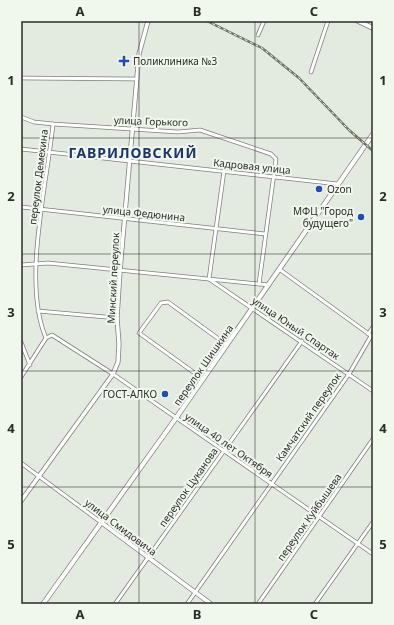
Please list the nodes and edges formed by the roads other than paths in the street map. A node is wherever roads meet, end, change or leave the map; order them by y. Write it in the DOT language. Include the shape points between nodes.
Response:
graph roads {
  1 [pos="264,21"];
  2 [pos="328,21"];
  3 [pos="358,21"];
  4 [pos="147,23"];
  5 [pos="373,28"];
  6 [pos="258,34"];
  7 [pos="311,72"];
  8 [pos="21,78"];
  9 [pos="137,79"];
  10 [pos="21,117"];
  11 [pos="53,124"];
  12 [pos="133,129"];
  13 [pos="373,134"];
  14 [pos="21,149"];
  15 [pos="50,152"];
  16 [pos="130,160"];
  17 [pos="224,171"];
  18 [pos="274,176"];
  19 [pos="338,184"];
  20 [pos="21,207"];
  21 [pos="42,209"];
  22 [pos="124,220"];
  23 [pos="216,229"];
  24 [pos="265,234"];
  25 [pos="36,264"];
  26 [pos="21,265"];
  27 [pos="280,269"];
  28 [pos="120,271"];
  29 [pos="209,279"];
  30 [pos="259,284"];
  31 [pos="269,285"];
  32 [pos="253,308"];
  33 [pos="38,311"];
  34 [pos="117,318"];
  35 [pos="373,327"];
  36 [pos="371,336"];
  37 [pos="46,338"];
  38 [pos="302,341"];
  39 [pos="21,342"];
  40 [pos="227,345"];
  41 [pos="30,364"];
  42 [pos="113,374"];
  43 [pos="349,374"];
  44 [pos="21,378"];
  45 [pos="204,379"];
  46 [pos="373,391"];
  47 [pos="176,418"];
  48 [pos="373,438"];
  49 [pos="224,450"];
  50 [pos="21,463"];
  51 [pos="39,476"];
  52 [pos="271,483"];
  53 [pos="21,501"];
  54 [pos="319,516"];
  55 [pos="373,522"];
  56 [pos="102,523"];
  57 [pos="358,543"];
  58 [pos="373,554"];
  59 [pos="148,557"];
  60 [pos="195,592"];
  61 [pos="43,604"];
  62 [pos="115,604"];
  63 [pos="187,604"];
  64 [pos="211,604"];
  65 [pos="258,604"];
  66 [pos="315,604"];
  1 -- 6 [label="street"];
  2 -- 7 [label="street"];
  3 -- 5 [label="main road"];
  4 -- 9 [label="street, Минский переулок" via="139,54"];
  8 -- 9 [label="street"];
  9 -- 12 [label="street, Минский переулок"];
  10 -- 11 [label="street, улица Горького" via="34,122"];
  11 -- 12 [label="street, улица Горького"];
  11 -- 15 [label="street, переулок Демехина"];
  12 -- 16 [label="street, Минский переулок"];
  12 -- 18 [label="street, улица Горького" via="209,131 271,154 276,159"];
  13 -- 19 [label="main road, переулок Шишкина"];
  14 -- 15 [label="street, Кадровая улица"];
  15 -- 16 [label="street, Кадровая улица"];
  15 -- 21 [label="street, переулок Демехина"];
  16 -- 17 [label="street, Кадровая улица"];
  16 -- 22 [label="street, Минский переулок"];
  17 -- 18 [label="street, Кадровая улица"];
  17 -- 23 [label="street"];
  18 -- 19 [label="street, Кадровая улица"];
  18 -- 24 [label="street"];
  19 -- 27 [label="main road, переулок Шишкина"];
  20 -- 21 [label="street, улица Федюнина"];
  21 -- 22 [label="street, улица Федюнина"];
  21 -- 25 [label="street, переулок Демехина"];
  22 -- 23 [label="street, улица Федюнина"];
  22 -- 28 [label="street, Минский переулок"];
  23 -- 24 [label="street, улица Федюнина"];
  23 -- 29 [label="street"];
  24 -- 30 [label="street"];
  25 -- 26 [label="street, улица Юный Спартак"];
  25 -- 28 [label="street, улица Юный Спартак"];
  25 -- 33 [label="street, переулок Демехина"];
  27 -- 31 [label="main road, переулок Шишкина"];
  27 -- 36 [label="street"];
  28 -- 29 [label="street, улица Юный Спартак"];
  28 -- 34 [label="street, Минский переулок"];
  29 -- 30 [label="street, улица Юный Спартак"];
  29 -- 32 [label="street, улица Юный Спартак"];
  30 -- 31 [label="street, улица Юный Спартак"];
  31 -- 32 [label="main road, переулок Шишкина"];
  32 -- 38 [label="street, улица Юный Спартак"];
  32 -- 40 [label="main road, переулок Шишкина"];
  33 -- 34 [label="street"];
  33 -- 37 [label="street, переулок Демехина"];
  34 -- 42 [label="street, Минский переулок" via="119,356"];
  35 -- 36 [label="street, Камчатский переулок"];
  36 -- 43 [label="street, Камчатский переулок"];
  37 -- 41 [label="street"];
  37 -- 42 [label="street, улица 40 лет Октября" via="52,335"];
  38 -- 43 [label="street, улица Юный Спартак"];
  38 -- 49 [label="street, переулок Цуканова"];
  39 -- 41 [label="street"];
  40 -- 45 [label="main road, переулок Шишкина"];
  40 -- 45 [label="street" via="168,302 161,303 139,333"];
  41 -- 44 [label="street"];
  42 -- 47 [label="street, улица 40 лет Октября"];
  42 -- 51 [label="street, Минский переулок"];
  43 -- 46 [label="street, улица Юный Спартак"];
  43 -- 52 [label="street, Камчатский переулок"];
  45 -- 47 [label="main road, переулок Шишкина"];
  47 -- 49 [label="street, улица 40 лет Октября"];
  47 -- 56 [label="main road, переулок Шишкина"];
  48 -- 54 [label="street, переулок Куйбышева"];
  49 -- 52 [label="street, улица 40 лет Октября"];
  49 -- 59 [label="street, переулок Цуканова"];
  50 -- 51 [label="street, улица Смидовича"];
  51 -- 53 [label="street, Минский переулок"];
  51 -- 56 [label="street, улица Смидовича"];
  52 -- 54 [label="street, улица 40 лет Октября"];
  52 -- 60 [label="street, Камчатский переулок"];
  54 -- 57 [label="street, улица 40 лет Октября"];
  54 -- 65 [label="street, переулок Куйбышева"];
  55 -- 57 [label="street"];
  56 -- 59 [label="street, улица Смидовича"];
  56 -- 61 [label="main road, переулок Шишкина"];
  57 -- 58 [label="street, улица 40 лет Октября"];
  57 -- 66 [label="street"];
  59 -- 60 [label="street, улица Смидовича"];
  59 -- 62 [label="street, переулок Цуканова"];
  60 -- 63 [label="street, Камчатский переулок"];
  60 -- 64 [label="street, улица Смидовича"];
}
